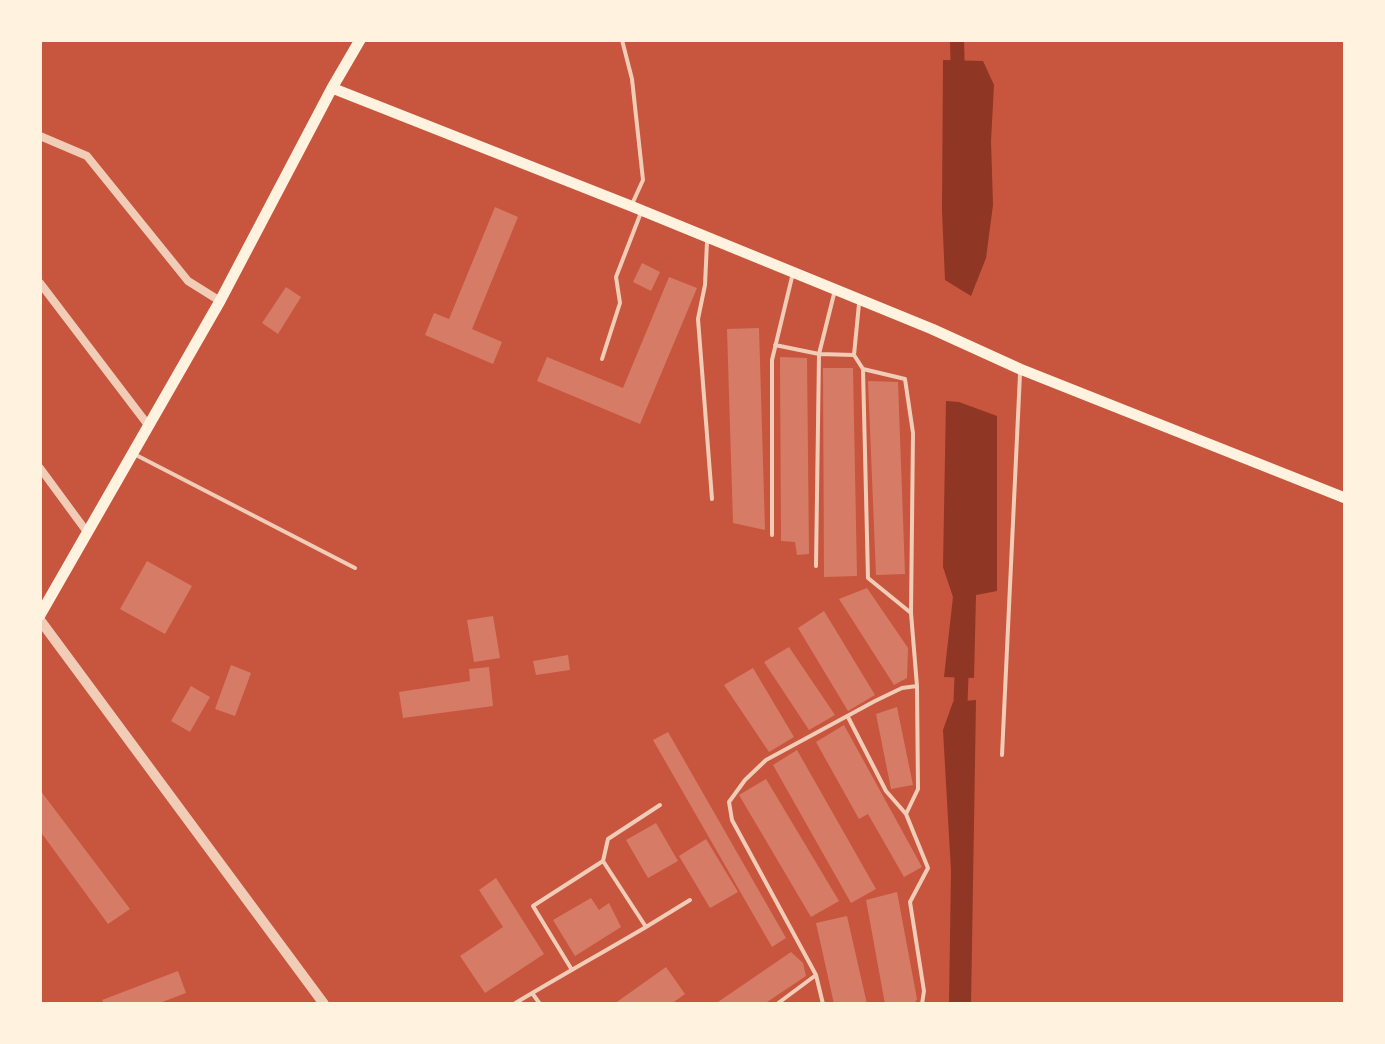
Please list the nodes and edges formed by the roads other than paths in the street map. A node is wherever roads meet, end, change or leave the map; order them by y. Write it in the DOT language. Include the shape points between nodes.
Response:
graph roads {
  1 [pos="360,40"];
  2 [pos="622,40"];
  3 [pos="332,88"];
  4 [pos="40,136"];
  5 [pos="636,208"];
  6 [pos="707,237"];
  7 [pos="793,272"];
  8 [pos="40,283"];
  9 [pos="835,289"];
  10 [pos="860,299"];
  11 [pos="220,301"];
  12 [pos="774,345"];
  13 [pos="819,354"];
  14 [pos="854,355"];
  15 [pos="602,359"];
  16 [pos="863,369"];
  17 [pos="1020,369"];
  18 [pos="148,425"];
  19 [pos="132,452"];
  20 [pos="40,468"];
  21 [pos="1345,498"];
  22 [pos="712,499"];
  23 [pos="87,532"];
  24 [pos="772,535"];
  25 [pos="816,566"];
  26 [pos="355,568"];
  27 [pos="911,613"];
  28 [pos="40,618"];
  29 [pos="917,686"];
  30 [pos="848,717"];
  31 [pos="1002,756"];
  32 [pos="660,805"];
  33 [pos="906,814"];
  34 [pos="602,861"];
  35 [pos="690,900"];
  36 [pos="646,927"];
  37 [pos="572,970"];
  38 [pos="816,975"];
  39 [pos="532,993"];
  40 [pos="324,1004"];
  41 [pos="514,1004"];
  42 [pos="540,1004"];
  43 [pos="777,1004"];
  44 [pos="823,1004"];
  45 [pos="922,1004"];
  1 -- 3 [label="main road"];
  2 -- 5 [label="lane" via="643,180"];
  3 -- 5 [label="main road"];
  3 -- 11 [label="main road"];
  4 -- 11 [label="street" via="87,156 188,281"];
  5 -- 6 [label="main road"];
  5 -- 15 [label="lane" via="616,278 620,303"];
  6 -- 7 [label="main road"];
  6 -- 22 [label="lane" via="698,319"];
  7 -- 9 [label="main road"];
  7 -- 12 [label="lane"];
  8 -- 18 [label="street"];
  9 -- 10 [label="main road"];
  9 -- 13 [label="lane"];
  10 -- 14 [label="lane"];
  10 -- 17 [label="main road"];
  11 -- 18 [label="main road"];
  12 -- 13 [label="lane"];
  12 -- 24 [label="lane"];
  13 -- 14 [label="lane"];
  13 -- 25 [label="lane"];
  14 -- 16 [label="lane"];
  16 -- 27 [label="lane" via="868,578"];
  16 -- 27 [label="lane" via="905,379 913,433"];
  17 -- 21 [label="main road"];
  17 -- 31 [label="lane"];
  18 -- 19 [label="main road"];
  19 -- 23 [label="main road"];
  19 -- 26 [label="lane"];
  20 -- 23 [label="street"];
  23 -- 28 [label="main road"];
  27 -- 29 [label="lane"];
  28 -- 40 [label="street"];
  29 -- 30 [label="lane"];
  29 -- 33 [label="lane" via="918,789"];
  30 -- 33 [label="lane" via="886,791"];
  30 -- 38 [label="lane" via="766,760 728,802"];
  32 -- 34 [label="lane" via="608,839"];
  33 -- 45 [label="lane" via="928,868 910,902"];
  34 -- 36 [label="lane"];
  34 -- 37 [label="lane" via="533,906"];
  35 -- 36 [label="lane"];
  36 -- 37 [label="lane"];
  37 -- 39 [label="lane"];
  38 -- 43 [label="lane"];
  38 -- 44 [label="lane"];
  39 -- 41 [label="lane"];
  39 -- 42 [label="lane"];
}
